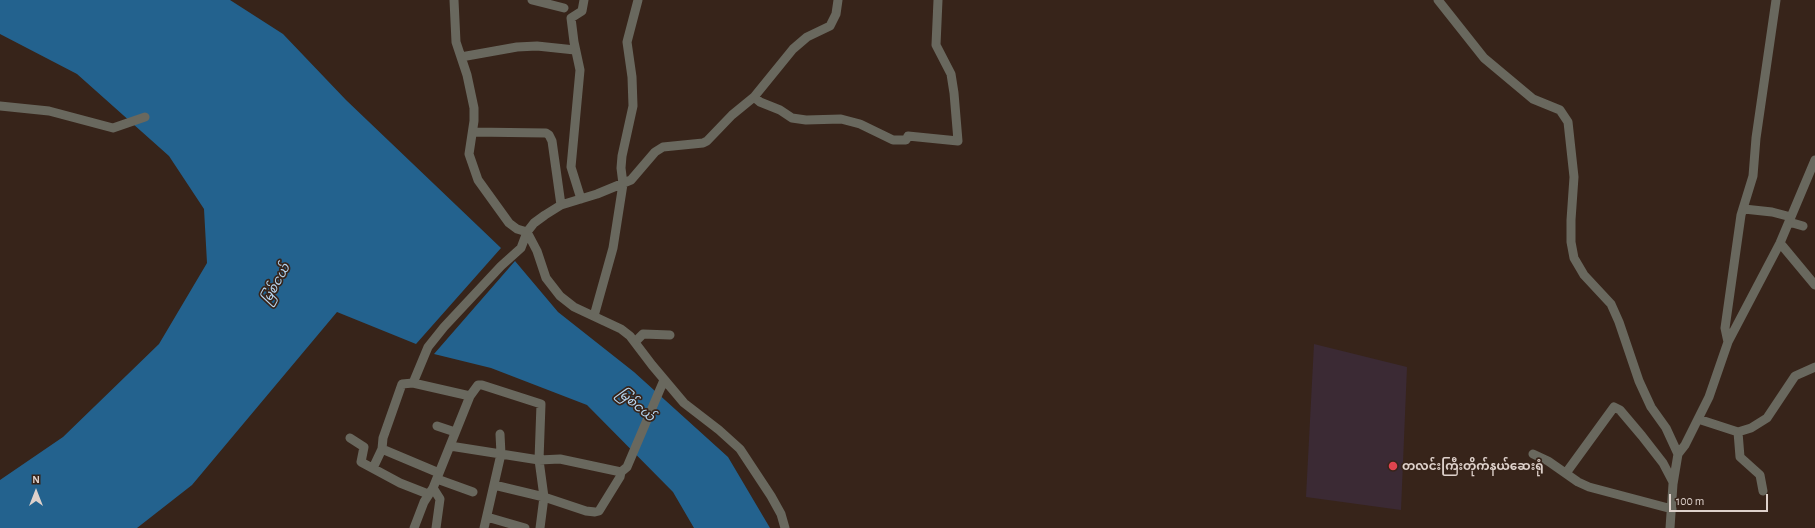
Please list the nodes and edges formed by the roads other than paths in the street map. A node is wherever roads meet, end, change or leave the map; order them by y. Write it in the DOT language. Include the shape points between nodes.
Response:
graph roads {
  1 [pos="454,0"];
  2 [pos="532,0"];
  3 [pos="558,0"];
  4 [pos="584,0"];
  5 [pos="638,0"];
  6 [pos="838,0"];
  7 [pos="938,0"];
  8 [pos="1438,0"];
  9 [pos="1776,0"];
  10 [pos="564,8"];
  11 [pos="571,18"];
  12 [pos="576,50"];
  13 [pos="460,57"];
  14 [pos="754,97"];
  15 [pos="0,106"];
  16 [pos="145,117"];
  17 [pos="473,132"];
  18 [pos="1815,160"];
  19 [pos="623,184"];
  20 [pos="581,199"];
  21 [pos="561,205"];
  22 [pos="1744,209"];
  23 [pos="1790,219"];
  24 [pos="1802,226"];
  25 [pos="527,232"];
  26 [pos="1780,243"];
  27 [pos="1815,285"];
  28 [pos="594,316"];
  29 [pos="670,335"];
  30 [pos="636,342"];
  31 [pos="1728,342"];
  32 [pos="1815,367"];
  33 [pos="664,380"];
  34 [pos="413,383"];
  35 [pos="470,396"];
  36 [pos="1698,419"];
  37 [pos="437,426"];
  38 [pos="455,432"];
  39 [pos="1738,432"];
  40 [pos="500,434"];
  41 [pos="350,438"];
  42 [pos="450,446"];
  43 [pos="382,449"];
  44 [pos="501,454"];
  45 [pos="1533,454"];
  46 [pos="1678,454"];
  47 [pos="539,460"];
  48 [pos="373,468"];
  49 [pos="624,469"];
  50 [pos="1566,473"];
  51 [pos="434,483"];
  52 [pos="1673,484"];
  53 [pos="494,486"];
  54 [pos="1763,491"];
  55 [pos="473,492"];
  56 [pos="544,497"];
  57 [pos="1672,509"];
  58 [pos="487,517"];
  59 [pos="414,528"];
  60 [pos="436,528"];
  61 [pos="484,528"];
  62 [pos="525,528"];
  63 [pos="540,528"];
  64 [pos="785,528"];
  65 [pos="1670,528"];
  1 -- 13 [label="street" via="454,32"];
  2 -- 10 [label="street"];
  3 -- 10 [label="street"];
  4 -- 11 [label="street" via="582,11"];
  5 -- 19 [label="street" via="627,42 633,106 622,156"];
  6 -- 14 [label="street" via="836,14 830,26 807,37 793,49"];
  7 -- 14 [label="street" via="936,45 951,74 958,141 908,136 906,140 893,140 841,118 792,118"];
  8 -- 46 [label="street" via="1484,58 1533,99 1556,107 1568,122 1574,177 1571,220 1574,258 1584,275 1610,304 1619,322 1639,381"];
  9 -- 22 [label="street" via="1753,176"];
  10 -- 11 [label="street"];
  11 -- 12 [label="street"];
  12 -- 13 [label="street" via="537,46 517,47"];
  12 -- 20 [label="street" via="580,70 572,167"];
  13 -- 17 [label="street" via="472,95"];
  14 -- 19 [label="street" via="707,141 662,147 631,180"];
  15 -- 16 [label="street" via="49,111 113,128"];
  17 -- 21 [label="street" via="549,135"];
  17 -- 25 [label="street" via="469,154 478,180 509,222 517,229"];
  18 -- 23 [label="street"];
  19 -- 20 [label="street"];
  19 -- 28 [label="street" via="613,248"];
  20 -- 21 [label="street"];
  21 -- 25 [label="street" via="534,223"];
  22 -- 23 [label="street" via="1772,212"];
  22 -- 31 [label="street" via="1741,215 1726,328"];
  23 -- 24 [label="street"];
  23 -- 26 [label="street"];
  25 -- 28 [label="street" via="546,278 554,289 574,307"];
  25 -- 34 [label="street" via="521,248 444,327 428,347"];
  26 -- 27 [label="street"];
  26 -- 31 [label="street"];
  28 -- 30 [label="street" via="621,329"];
  29 -- 30 [label="street" via="643,334"];
  30 -- 33 [label="street"];
  31 -- 36 [label="street" via="1709,397"];
  32 -- 39 [label="street" via="1795,376 1768,418 1757,426"];
  33 -- 49 [label="street"];
  33 -- 64 [label="street" via="684,403 740,449 771,496"];
  34 -- 35 [label="street"];
  34 -- 43 [label="street" via="402,384 383,438"];
  35 -- 38 [label="street"];
  35 -- 47 [label="street" via="478,385 482,385 541,404"];
  36 -- 39 [label="street"];
  36 -- 46 [label="street"];
  37 -- 38 [label="street"];
  38 -- 42 [label="street"];
  39 -- 54 [label="street" via="1739,455 1760,475"];
  40 -- 44 [label="street"];
  41 -- 48 [label="street" via="364,447 361,462"];
  42 -- 44 [label="street"];
  42 -- 51 [label="street"];
  43 -- 48 [label="street"];
  43 -- 51 [label="street"];
  44 -- 47 [label="street"];
  44 -- 53 [label="street"];
  45 -- 50 [label="street"];
  46 -- 52 [label="street"];
  47 -- 49 [label="street" via="560,458"];
  47 -- 56 [label="street"];
  48 -- 51 [label="street" via="400,483"];
  49 -- 56 [label="street" via="599,511 586,511"];
  50 -- 52 [label="street" via="1614,407 1620,410 1663,463"];
  50 -- 57 [label="street" via="1589,487"];
  51 -- 55 [label="street"];
  51 -- 59 [label="street"];
  51 -- 60 [label="street" via="440,499"];
  52 -- 57 [label="street"];
  53 -- 56 [label="street"];
  53 -- 58 [label="street"];
  56 -- 63 [label="street"];
  57 -- 65 [label="street"];
  58 -- 61 [label="street"];
  58 -- 62 [label="street"];
}
